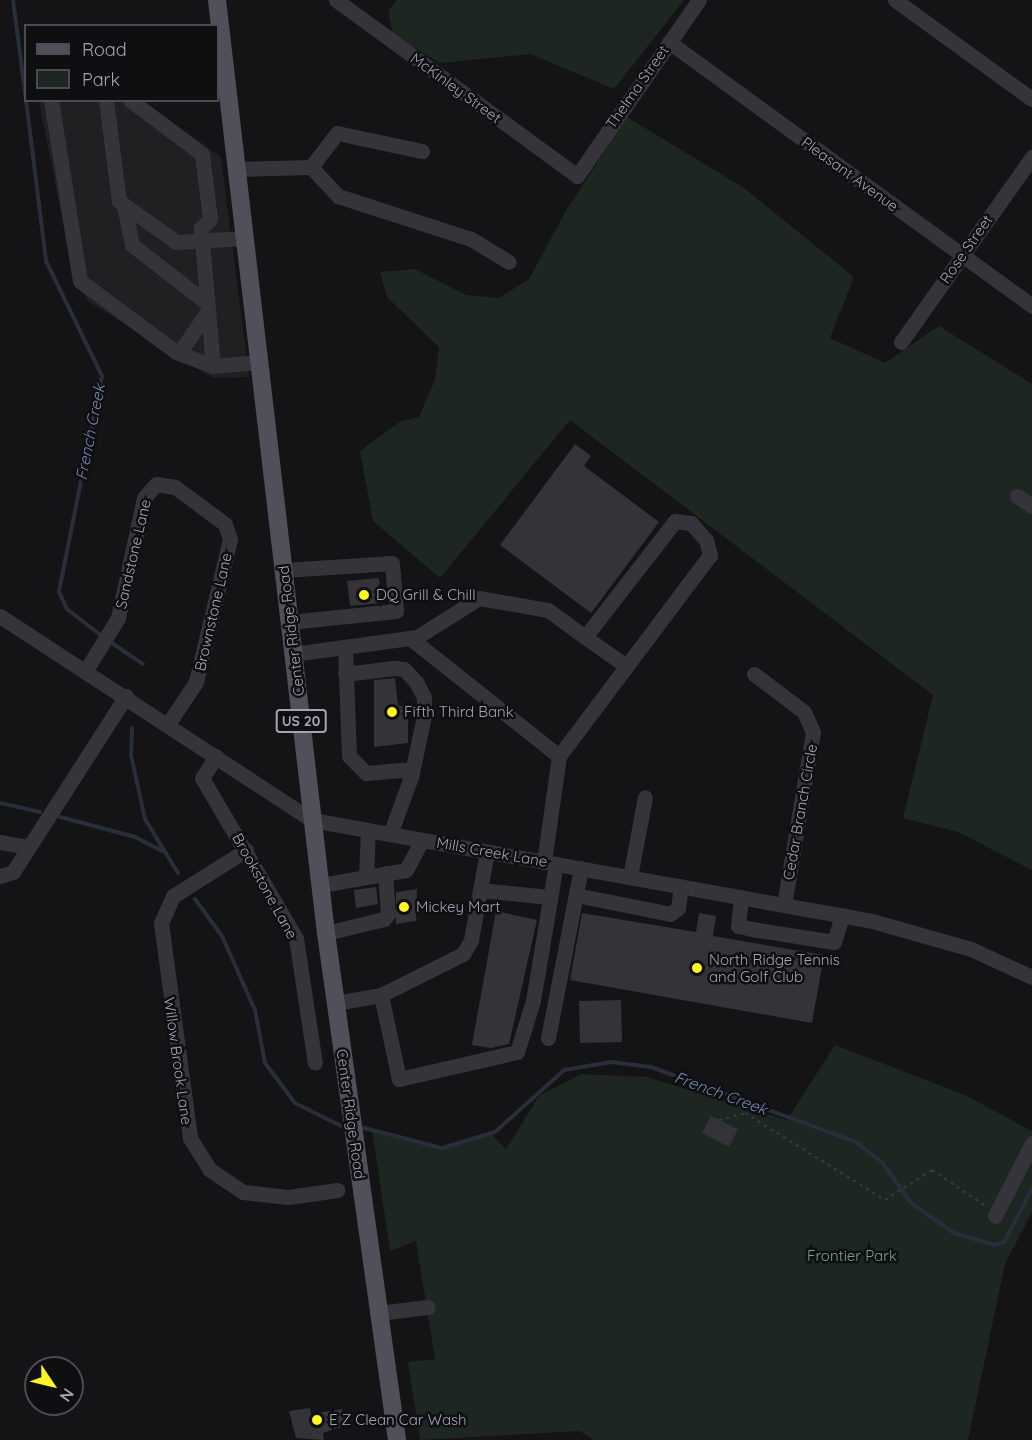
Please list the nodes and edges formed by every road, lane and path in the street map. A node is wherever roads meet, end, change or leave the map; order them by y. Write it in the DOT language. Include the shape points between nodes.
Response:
graph roads {
  1 [pos="217,0"];
  2 [pos="336,0"];
  3 [pos="699,0"];
  4 [pos="895,0"];
  5 [pos="669,42"];
  6 [pos="1032,99"];
  7 [pos="51,102"];
  8 [pos="106,102"];
  9 [pos="133,102"];
  10 [pos="422,151"];
  11 [pos="1032,157"];
  12 [pos="311,167"];
  13 [pos="237,169"];
  14 [pos="577,176"];
  15 [pos="124,205"];
  16 [pos="245,238"];
  17 [pos="202,241"];
  18 [pos="962,255"];
  19 [pos="509,262"];
  20 [pos="1032,306"];
  21 [pos="208,307"];
  22 [pos="902,342"];
  23 [pos="179,353"];
  24 [pos="259,362"];
  25 [pos="213,366"];
  26 [pos="1017,495"];
  27 [pos="200,505"];
  28 [pos="1032,506"];
  29 [pos="284,570"];
  30 [pos="0,616"];
  31 [pos="290,622"];
  32 [pos="585,637"];
  33 [pos="410,638"];
  34 [pos="345,647"];
  35 [pos="293,654"];
  36 [pos="626,666"];
  37 [pos="86,670"];
  38 [pos="345,674"];
  39 [pos="754,674"];
  40 [pos="126,696"];
  41 [pos="168,724"];
  42 [pos="216,756"];
  43 [pos="559,756"];
  44 [pos="411,777"];
  45 [pos="645,797"];
  46 [pos="312,820"];
  47 [pos="368,830"];
  48 [pos="390,834"];
  49 [pos="422,840"];
  50 [pos="0,842"];
  51 [pos="29,848"];
  52 [pos="246,850"];
  53 [pos="487,851"];
  54 [pos="550,863"];
  55 [pos="581,868"];
  56 [pos="385,873"];
  57 [pos="0,876"];
  58 [pos="366,877"];
  59 [pos="630,877"];
  60 [pos="321,885"];
  61 [pos="681,886"];
  62 [pos="480,890"];
  63 [pos="576,895"];
  64 [pos="550,897"];
  65 [pos="741,897"];
  66 [pos="784,905"];
  67 [pos="842,915"];
  68 [pos="326,933"];
  69 [pos="1032,977"];
  70 [pos="381,995"];
  71 [pos="336,1003"];
  72 [pos="548,1038"];
  73 [pos="315,1063"];
  74 [pos="719,1120"];
  75 [pos="1032,1143"];
  76 [pos="338,1190"];
  77 [pos="996,1215"];
  78 [pos="428,1307"];
  79 [pos="379,1313"];
  80 [pos="398,1440"];
  1 -- 13 [label="main road, Center Ridge Road / US 20"];
  2 -- 14 [label="street, McKinley Street"];
  3 -- 5 [label="street, Thelma Street"];
  4 -- 6 [label="street"];
  5 -- 14 [label="street, Thelma Street"];
  5 -- 18 [label="street, Pleasant Avenue"];
  7 -- 23 [label="street" via="80,281"];
  8 -- 15 [label="street"];
  9 -- 17 [label="street" via="202,154 210,219 201,228"];
  10 -- 12 [label="street" via="337,133"];
  11 -- 18 [label="street, Rose Street"];
  12 -- 13 [label="street"];
  12 -- 19 [label="street" via="338,196 471,239"];
  13 -- 16 [label="main road, Center Ridge Road / US 20"];
  15 -- 17 [label="street" via="177,243"];
  15 -- 21 [label="street" via="132,245"];
  16 -- 17 [label="street"];
  16 -- 24 [label="main road, Center Ridge Road / US 20"];
  17 -- 21 [label="street"];
  18 -- 20 [label="street, Pleasant Avenue"];
  18 -- 22 [label="street, Rose Street"];
  21 -- 23 [label="street"];
  21 -- 25 [label="street"];
  23 -- 25 [label="street"];
  24 -- 25 [label="street"];
  24 -- 29 [label="main road, Center Ridge Road / US 20"];
  26 -- 28 [label="street"];
  27 -- 37 [label="street, Sandstone Lane" via="166,483 148,489 114,629"];
  27 -- 41 [label="street, Brownstone Lane" via="225,524 230,539 196,682"];
  29 -- 31 [label="main road, Center Ridge Road / US 20"];
  29 -- 31 [label="street" via="392,563 396,611"];
  30 -- 37 [label="street, Mills Creek Lane"];
  31 -- 35 [label="main road, Center Ridge Road / US 20"];
  32 -- 33 [label="street" via="548,610 478,598"];
  32 -- 36 [label="street"];
  32 -- 36 [label="street" via="675,521 691,523 706,540 710,555"];
  33 -- 34 [label="street"];
  33 -- 43 [label="street"];
  34 -- 35 [label="street"];
  34 -- 38 [label="street"];
  35 -- 46 [label="main road, Center Ridge Road / US 20"];
  36 -- 43 [label="street"];
  37 -- 40 [label="street, Mills Creek Lane"];
  38 -- 44 [label="street" via="349,756 366,773 404,770"];
  38 -- 44 [label="street" via="404,669 424,697"];
  39 -- 66 [label="street, Cedar Branch Circle" via="797,705 813,732"];
  40 -- 41 [label="street, Mills Creek Lane"];
  40 -- 51 [label="street"];
  41 -- 42 [label="street, Mills Creek Lane"];
  42 -- 46 [label="street, Mills Creek Lane"];
  42 -- 52 [label="street, Brookstone Lane" via="202,777"];
  43 -- 54 [label="street"];
  44 -- 48 [label="street"];
  45 -- 59 [label="street"];
  46 -- 47 [label="street, Mills Creek Lane"];
  46 -- 60 [label="main road, Center Ridge Road / US 20"];
  47 -- 48 [label="street, Mills Creek Lane"];
  47 -- 58 [label="street"];
  48 -- 49 [label="street, Mills Creek Lane"];
  49 -- 53 [label="street, Mills Creek Lane"];
  49 -- 56 [label="street" via="406,870"];
  50 -- 51 [label="street"];
  51 -- 57 [label="street" via="13,872"];
  52 -- 73 [label="street, Brookstone Lane" via="296,938"];
  52 -- 76 [label="street, Willow Brook Lane" via="185,887 165,909 160,938 185,1120 209,1169 243,1192 265,1197"];
  53 -- 54 [label="street, Mills Creek Lane"];
  53 -- 62 [label="street"];
  54 -- 55 [label="street, Mills Creek Lane"];
  54 -- 64 [label="street"];
  55 -- 59 [label="street, Mills Creek Lane"];
  55 -- 63 [label="street"];
  56 -- 58 [label="street"];
  56 -- 68 [label="street" via="388,914 384,919"];
  58 -- 60 [label="street"];
  59 -- 61 [label="street, Mills Creek Lane"];
  60 -- 68 [label="main road, Center Ridge Road / US 20"];
  61 -- 63 [label="street" via="678,908 670,914"];
  61 -- 65 [label="street, Mills Creek Lane"];
  62 -- 64 [label="street"];
  62 -- 70 [label="street" via="463,954"];
  63 -- 72 [label="street"];
  64 -- 70 [label="street" via="525,1036 512,1055 399,1079"];
  65 -- 66 [label="street, Mills Creek Lane"];
  65 -- 67 [label="street" via="738,926 752,929 834,942"];
  66 -- 67 [label="street, Mills Creek Lane"];
  67 -- 69 [label="street, Mills Creek Lane" via="922,933"];
  68 -- 71 [label="main road, Center Ridge Road / US 20"];
  70 -- 71 [label="street"];
  71 -- 79 [label="main road, Center Ridge Road / US 20"];
  74 -- 77 [label="path" via="745,1113 885,1200 932,1170"];
  75 -- 77 [label="street"];
  78 -- 79 [label="street"];
  79 -- 80 [label="main road, Center Ridge Road / US 20"];
}
